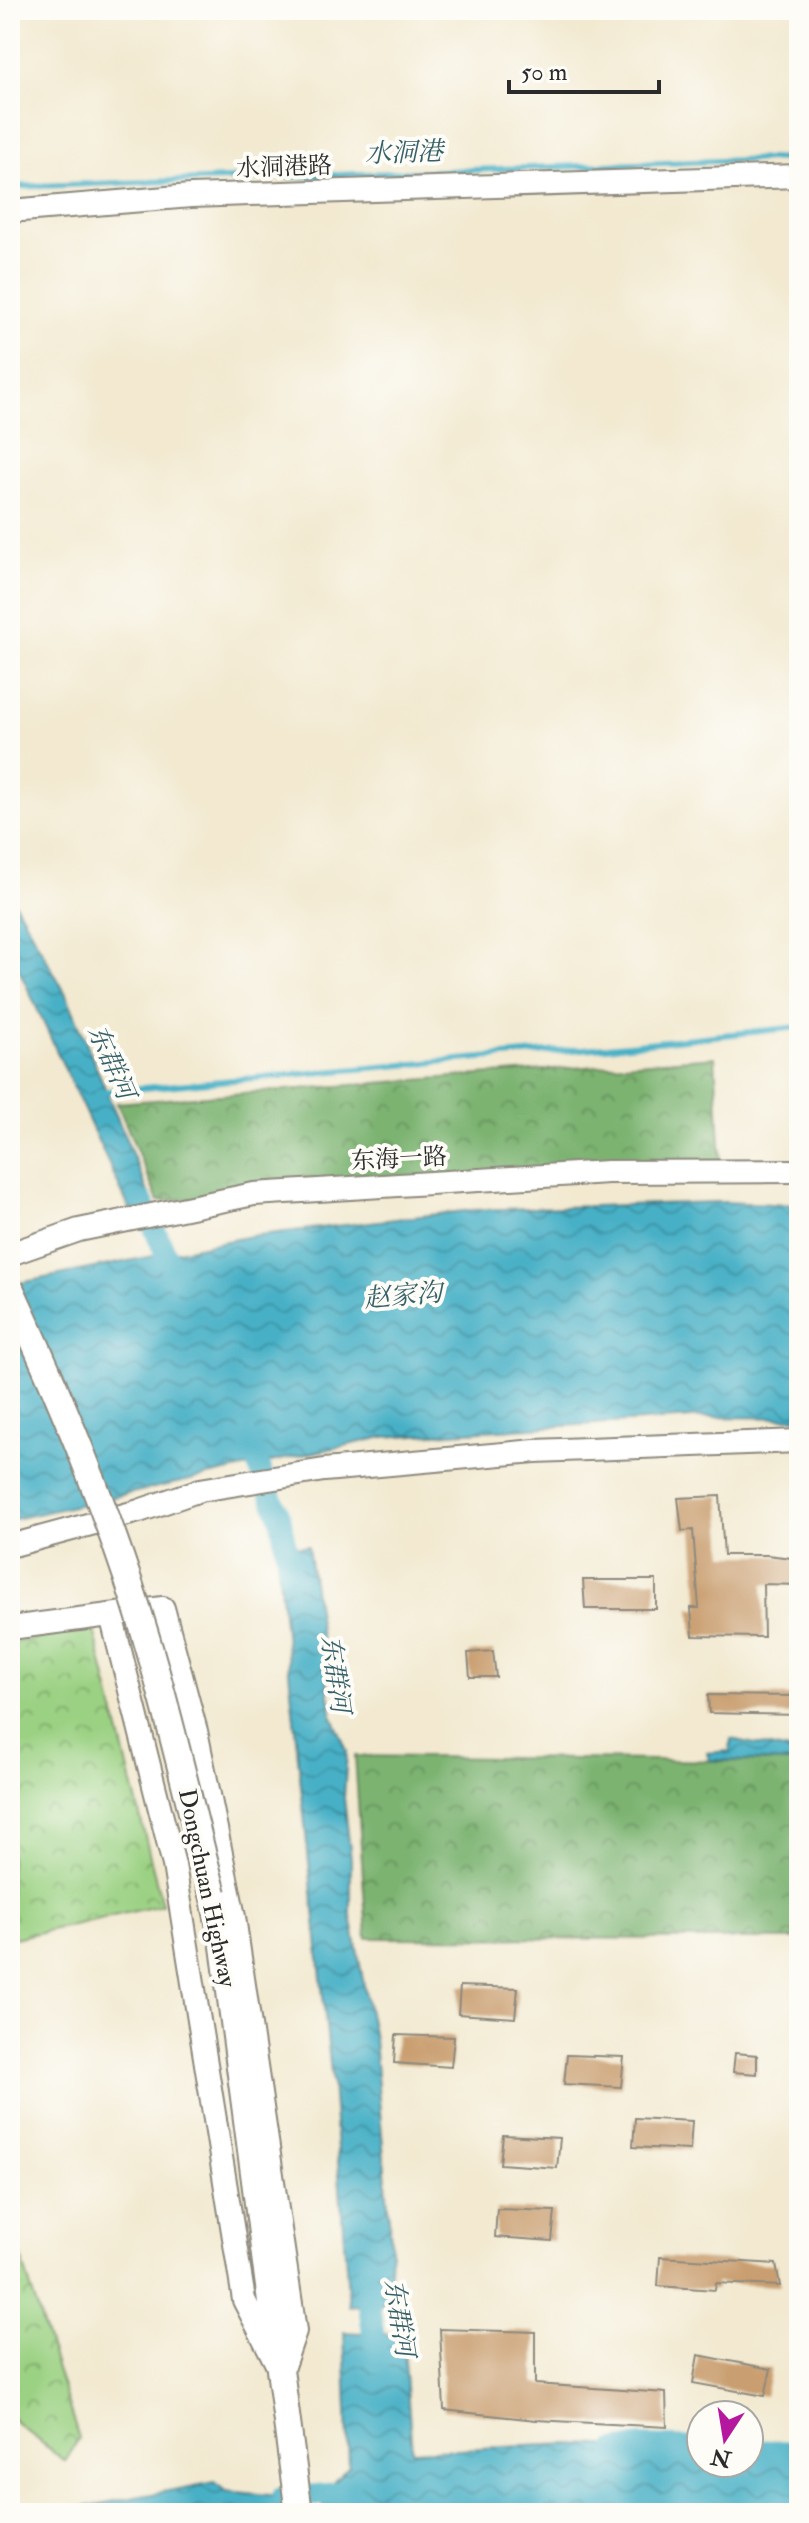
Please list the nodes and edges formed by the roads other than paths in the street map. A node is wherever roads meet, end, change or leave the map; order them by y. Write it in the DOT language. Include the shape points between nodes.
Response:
graph roads {
  1 [pos="799,176"];
  2 [pos="10,211"];
  3 [pos="799,1171"];
  4 [pos="12,1250"];
  5 [pos="10,1288"];
  6 [pos="799,1441"];
  7 [pos="10,1546"];
  8 [pos="111,1615"];
  9 [pos="10,1628"];
  10 [pos="281,2372"];
  11 [pos="299,2513"];
  1 -- 2 [label="street, 水洞港路" via="191,196"];
  3 -- 4 [label="street, 东海一路" via="608,1172 254,1194 79,1230"];
  5 -- 10 [label="street, Dongchuan Highway, bridge" via="100,1503 145,1635 213,1894"];
  6 -- 7 [label="street" via="535,1451 324,1470 200,1490"];
  8 -- 9 [label="street"];
  8 -- 10 [label="street" via="174,1865 244,2300"];
  8 -- 10 [label="street" via="163,1608 196,1731 234,1917 295,2331"];
  10 -- 11 [label="street, Dongchuan Highway"];
}
